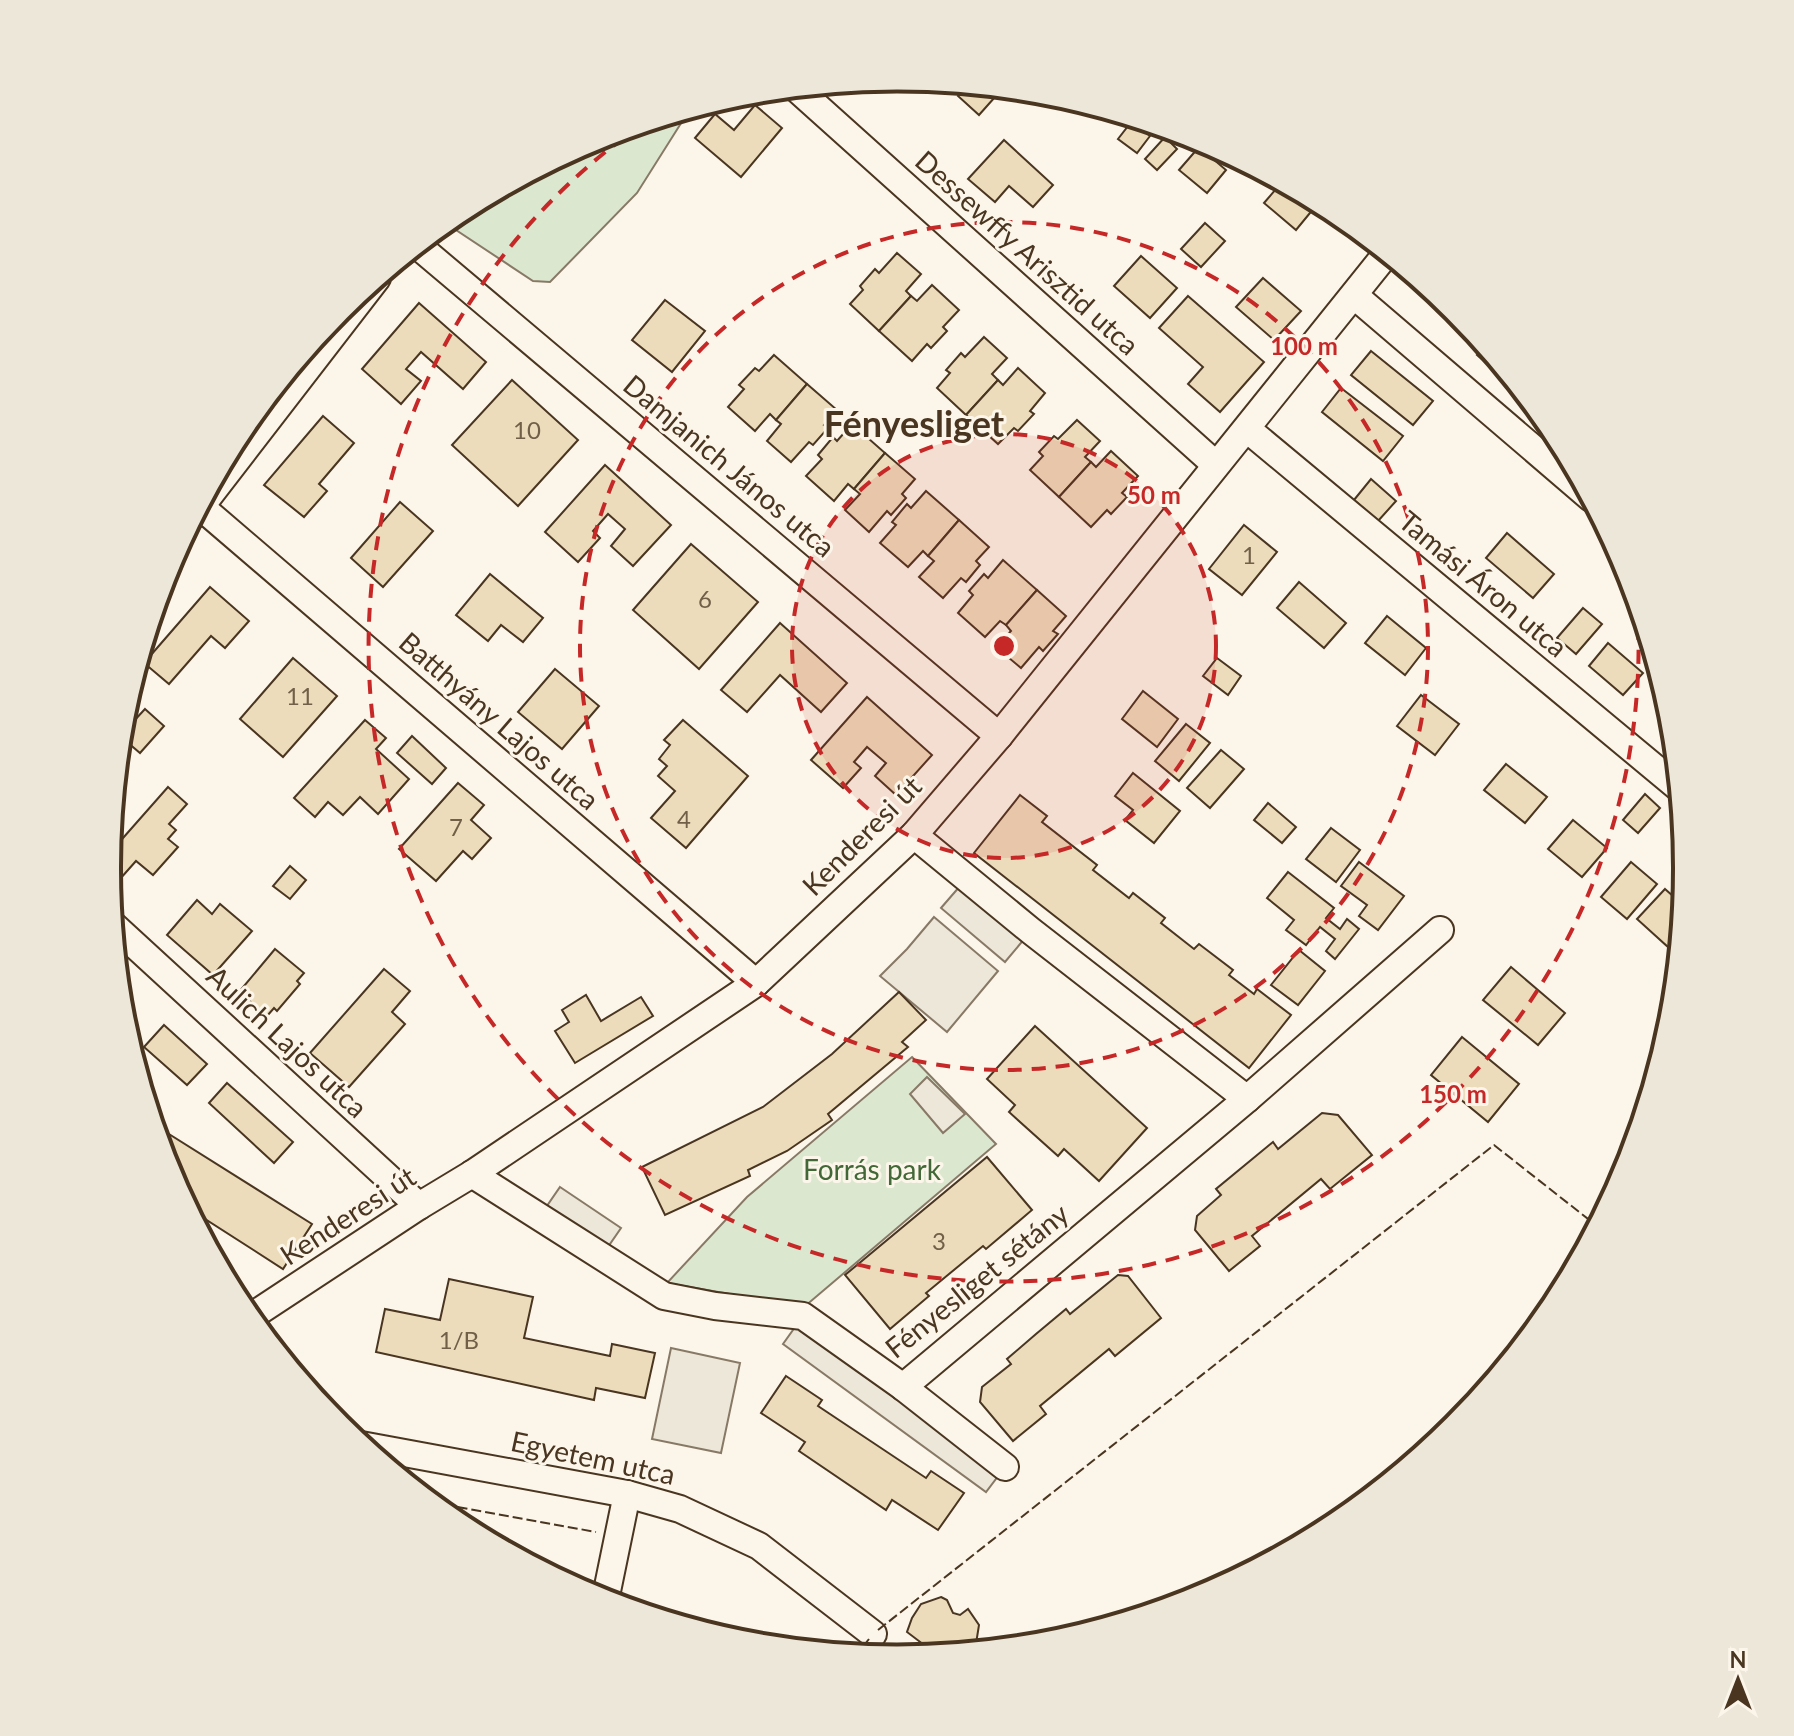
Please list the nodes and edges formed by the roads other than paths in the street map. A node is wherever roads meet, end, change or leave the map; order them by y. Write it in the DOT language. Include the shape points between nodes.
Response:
graph roads {
  1 [pos="807,98"];
  2 [pos="425,252"];
  3 [pos="1381,262"];
  4 [pos="1355,296"];
  5 [pos="332,337"];
  6 [pos="1247,429"];
  7 [pos="242,453"];
  8 [pos="1216,465"];
  9 [pos="1568,478"];
  10 [pos="206,516"];
  11 [pos="999,736"];
  12 [pos="1667,778"];
  13 [pos="914,835"];
  14 [pos="1440,930"];
  15 [pos="125,936"];
  16 [pos="756,983"];
  17 [pos="1247,1099"];
  18 [pos="472,1174"];
  19 [pos="419,1206"];
  20 [pos="260,1311"];
  21 [pos="903,1387"];
  22 [pos="383,1449"];
  23 [pos="1005,1467"];
  24 [pos="627,1494"];
  25 [pos="608,1588"];
  26 [pos="873,1634"];
  1 -- 8 [label="street, Dessewffy Arisztid utca"];
  2 -- 11 [label="street, Damjanich János utca"];
  3 -- 4 [label="street, Kenderesi út"];
  4 -- 6 [label="street, Kenderesi út"];
  4 -- 9 [label="street"];
  5 -- 7 [label="street"];
  6 -- 8 [label="street, Kenderesi út"];
  6 -- 12 [label="street, Tamási Áron utca"];
  8 -- 11 [label="street, Kenderesi út"];
  10 -- 16 [label="street, Batthyány Lajos utca"];
  11 -- 13 [label="street, Kenderesi út"];
  13 -- 16 [label="street, Kenderesi út"];
  13 -- 17 [label="street"];
  14 -- 17 [label="street, Fényesliget sétány"];
  15 -- 19 [label="street, Aulich Lajos utca"];
  16 -- 18 [label="street, Kenderesi út"];
  17 -- 21 [label="street, Fényesliget sétány"];
  18 -- 19 [label="street, Kenderesi út"];
  18 -- 21 [label="street, Fényesliget sétány" via="664,1296 803,1316"];
  19 -- 20 [label="street, Kenderesi út"];
  21 -- 23 [label="street"];
  22 -- 24 [label="street, Egyetem utca"];
  24 -- 25 [label="street"];
  24 -- 26 [label="street, Egyetem utca" via="680,1509 759,1546"];
}
